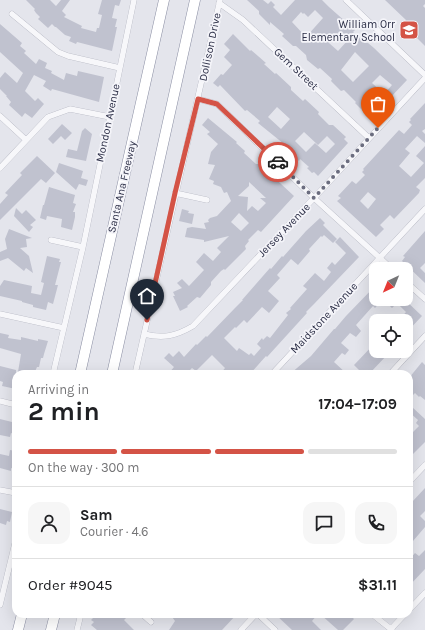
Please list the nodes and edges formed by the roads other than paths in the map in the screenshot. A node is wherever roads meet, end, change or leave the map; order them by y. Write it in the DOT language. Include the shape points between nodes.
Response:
graph roads {
  1 [pos="134,0"];
  2 [pos="164,0"];
  3 [pos="195,0"];
  4 [pos="346,0"];
  5 [pos="220,2"];
  6 [pos="12,14"];
  7 [pos="120,68"];
  8 [pos="425,77"];
  9 [pos="198,99"];
  10 [pos="0,116"];
  11 [pos="110,117"];
  12 [pos="369,138"];
  13 [pos="26,140"];
  14 [pos="0,168"];
  15 [pos="175,193"];
  16 [pos="314,198"];
  17 [pos="207,200"];
  18 [pos="425,209"];
  19 [pos="51,240"];
  20 [pos="83,247"];
  21 [pos="380,258"];
  22 [pos="384,262"];
  23 [pos="413,288"];
  24 [pos="425,299"];
  25 [pos="0,314"];
  26 [pos="64,328"];
  27 [pos="144,334"];
  28 [pos="425,336"];
  29 [pos="54,370"];
  30 [pos="81,370"];
  31 [pos="113,370"];
  32 [pos="136,370"];
  33 [pos="276,370"];
  34 [pos="394,370"];
  35 [pos="0,401"];
  36 [pos="12,404"];
  37 [pos="425,465"];
  38 [pos="413,478"];
  39 [pos="0,490"];
  40 [pos="12,492"];
  41 [pos="12,556"];
  42 [pos="425,593"];
  43 [pos="0,605"];
  44 [pos="413,606"];
  45 [pos="21,618"];
  46 [pos="54,618"];
  47 [pos="80,618"];
  48 [pos="146,618"];
  49 [pos="253,618"];
  50 [pos="262,618"];
  51 [pos="377,618"];
  52 [pos="402,618"];
  53 [pos="151,622"];
  54 [pos="18,630"];
  55 [pos="51,630"];
  56 [pos="77,630"];
  57 [pos="241,630"];
  58 [pos="275,630"];
  59 [pos="391,630"];
  1 -- 7 [label="street, Mondon Avenue"];
  2 -- 30 [label="highway, Santa Ana Freeway"];
  3 -- 31 [label="highway"];
  4 -- 8 [label="street"];
  5 -- 9 [label="street, Dollison Drive"];
  5 -- 12 [label="street, Gem Street" via="243,20"];
  6 -- 7 [label="street" via="58,52"];
  7 -- 11 [label="street, Mondon Avenue"];
  8 -- 12 [label="street, Jersey Avenue"];
  9 -- 15 [label="street, Dollison Drive"];
  9 -- 16 [label="street" via="217,104"];
  10 -- 13 [label="street"];
  11 -- 13 [label="street" via="70,109 48,117"];
  11 -- 20 [label="street, Mondon Avenue"];
  12 -- 16 [label="street, Jersey Avenue"];
  13 -- 14 [label="street"];
  15 -- 17 [label="street"];
  15 -- 27 [label="street, Dollison Drive"];
  16 -- 21 [label="street"];
  16 -- 27 [label="street, Jersey Avenue" via="193,326 174,335 156,337"];
  18 -- 21 [label="street, Maidstone Avenue"];
  19 -- 20 [label="street"];
  20 -- 26 [label="street, Mondon Avenue"];
  21 -- 22 [label="street"];
  21 -- 33 [label="street, Maidstone Avenue"];
  23 -- 24 [label="street"];
  25 -- 26 [label="street"];
  26 -- 29 [label="street, Mondon Avenue"];
  27 -- 32 [label="street, Dollison Drive"];
  28 -- 34 [label="street"];
  35 -- 36 [label="street"];
  37 -- 38 [label="street"];
  39 -- 40 [label="street"];
  41 -- 43 [label="street"];
  42 -- 44 [label="street"];
  45 -- 54 [label="highway"];
  46 -- 55 [label="highway"];
  47 -- 56 [label="street"];
  48 -- 53 [label="street"];
  49 -- 57 [label="street"];
  50 -- 58 [label="street"];
  51 -- 59 [label="street"];
  52 -- 59 [label="street"];
}
